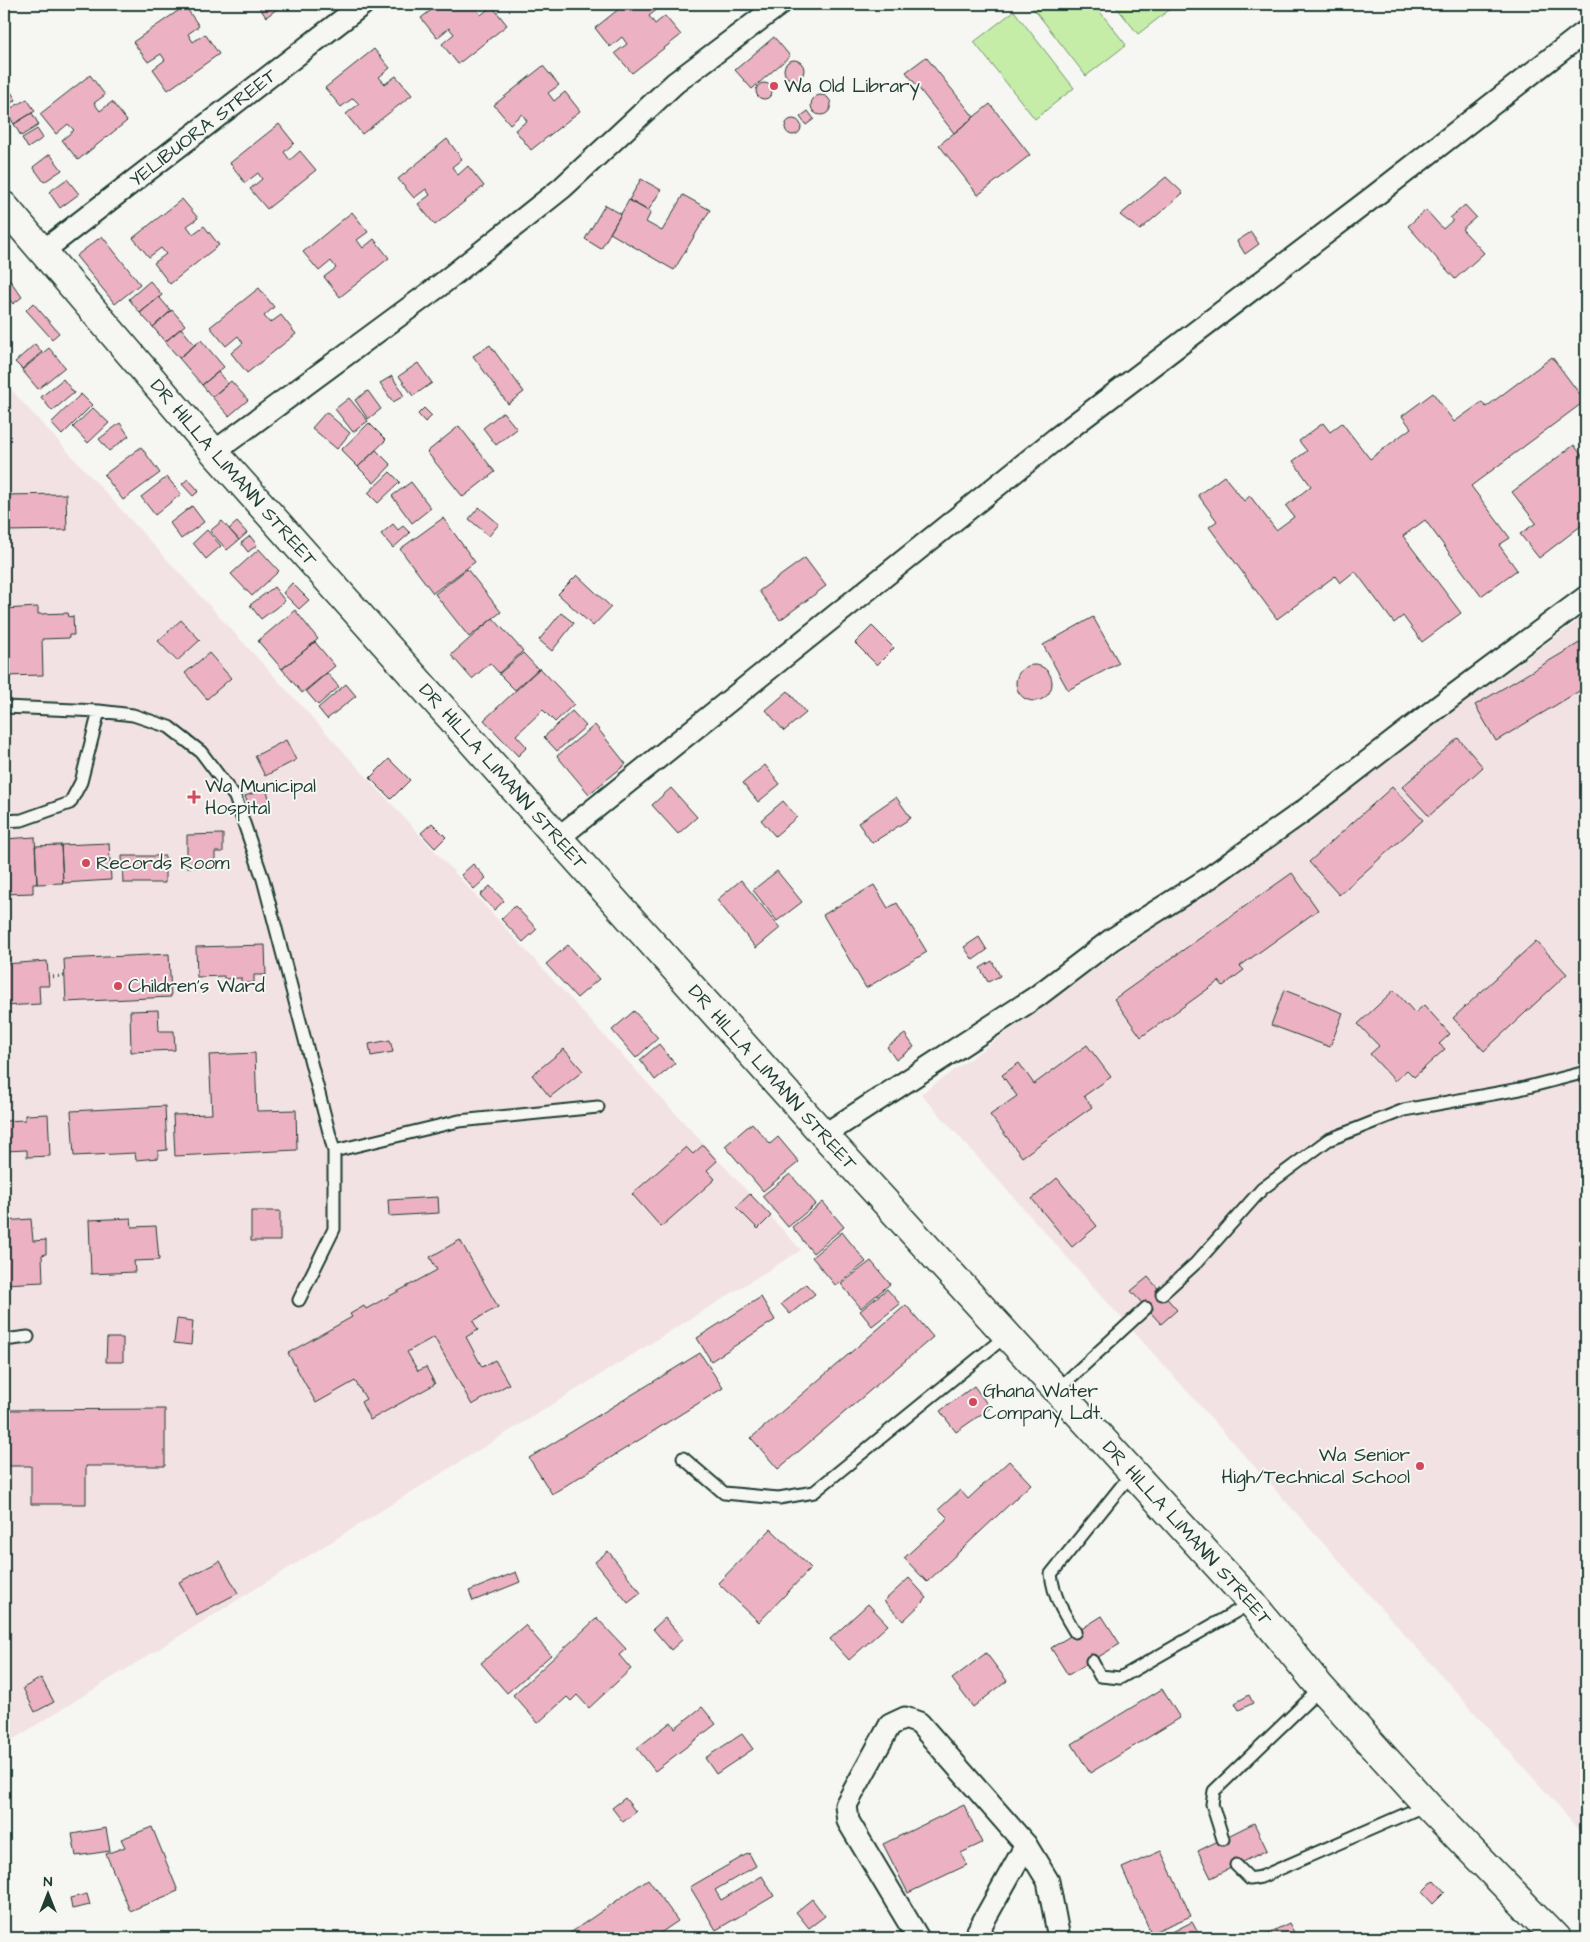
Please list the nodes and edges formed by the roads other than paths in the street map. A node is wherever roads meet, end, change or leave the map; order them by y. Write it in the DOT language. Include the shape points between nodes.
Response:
graph roads {
  1 [pos="362,4"];
  2 [pos="780,4"];
  3 [pos="1586,31"];
  4 [pos="4,206"];
  5 [pos="43,251"];
  6 [pos="214,452"];
  7 [pos="1586,597"];
  8 [pos="4,707"];
  9 [pos="99,711"];
  10 [pos="4,822"];
  11 [pos="558,838"];
  12 [pos="1586,1072"];
  13 [pos="598,1107"];
  14 [pos="824,1135"];
  15 [pos="334,1151"];
  16 [pos="1162,1294"];
  17 [pos="300,1300"];
  18 [pos="1146,1308"];
  19 [pos="1007,1334"];
  20 [pos="28,1337"];
  21 [pos="4,1340"];
  22 [pos="1056,1390"];
  23 [pos="683,1458"];
  24 [pos="1132,1473"];
  25 [pos="1251,1602"];
  26 [pos="1075,1632"];
  27 [pos="1092,1661"];
  28 [pos="1321,1688"];
  29 [pos="1427,1805"];
  30 [pos="1223,1839"];
  31 [pos="1026,1845"];
  32 [pos="1236,1865"];
  33 [pos="918,1938"];
  34 [pos="974,1938"];
  35 [pos="1056,1938"];
  36 [pos="1556,1938"];
  1 -- 5 [label="street, YELIBUORA STREET"];
  2 -- 6 [label="street" via="675,83 562,188"];
  3 -- 11 [label="street" via="1058,437"];
  4 -- 5 [label="highway, DR HILLA LIMANN STREET"];
  5 -- 6 [label="highway, DR HILLA LIMANN STREET"];
  6 -- 11 [label="highway, DR HILLA LIMANN STREET"];
  7 -- 14 [label="street" via="1305,810 1209,878 1111,940 1036,997"];
  8 -- 9 [label="lane"];
  9 -- 10 [label="lane" via="81,782 70,804 22,820"];
  9 -- 15 [label="lane" via="133,715 169,726 201,752 235,797 263,879"];
  11 -- 14 [label="highway, DR HILLA LIMANN STREET"];
  12 -- 16 [label="lane" via="1520,1089 1404,1110 1328,1140 1262,1189 1196,1263"];
  13 -- 15 [label="lane" via="459,1121"];
  14 -- 19 [label="highway, DR HILLA LIMANN STREET"];
  15 -- 17 [label="lane" via="334,1229"];
  18 -- 22 [label="lane"];
  19 -- 22 [label="highway, DR HILLA LIMANN STREET"];
  19 -- 23 [label="lane" via="814,1492 779,1498 724,1493"];
  20 -- 21 [label="lane"];
  22 -- 24 [label="highway, DR HILLA LIMANN STREET"];
  24 -- 25 [label="highway, DR HILLA LIMANN STREET"];
  24 -- 26 [label="lane" via="1051,1574 1054,1592"];
  25 -- 27 [label="lane" via="1120,1678 1100,1676"];
  25 -- 28 [label="highway, DR HILLA LIMANN STREET"];
  28 -- 29 [label="highway, DR HILLA LIMANN STREET"];
  28 -- 30 [label="lane" via="1214,1792 1213,1809"];
  29 -- 32 [label="lane" via="1261,1877 1250,1879"];
  29 -- 36 [label="highway, DR HILLA LIMANN STREET"];
  31 -- 33 [label="street" via="919,1723 904,1718 890,1725 846,1805 848,1821"];
  31 -- 34 [label="street"];
  31 -- 35 [label="street" via="1048,1881 1058,1933"];
}
